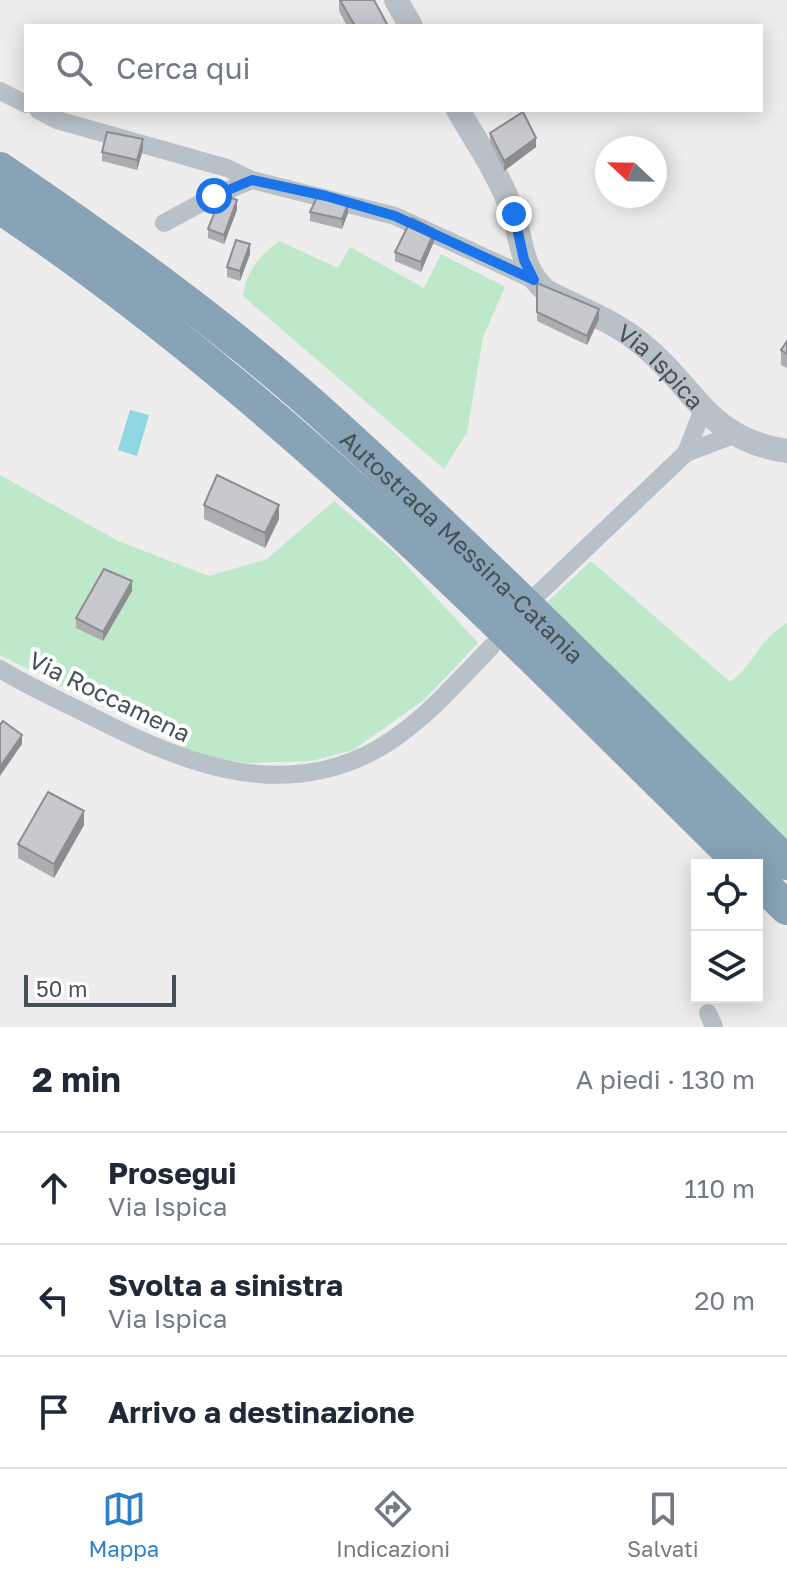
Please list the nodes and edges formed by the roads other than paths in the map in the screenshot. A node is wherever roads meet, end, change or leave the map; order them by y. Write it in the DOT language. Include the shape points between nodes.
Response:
graph roads {
  1 [pos="396,0"];
  2 [pos="410,24"];
  3 [pos="0,91"];
  4 [pos="24,103"];
  5 [pos="42,112"];
  6 [pos="459,112"];
  7 [pos="0,169"];
  8 [pos="252,180"];
  9 [pos="0,207"];
  10 [pos="164,223"];
  11 [pos="534,280"];
  12 [pos="703,409"];
  13 [pos="733,435"];
  14 [pos="787,451"];
  15 [pos="686,453"];
  16 [pos="539,593"];
  17 [pos="491,647"];
  18 [pos="0,669"];
  19 [pos="737,859"];
  20 [pos="787,863"];
  21 [pos="763,885"];
  22 [pos="787,908"];
  1 -- 2 [label="street"];
  3 -- 4 [label="street"];
  5 -- 8 [label="street, Via Ispica"];
  6 -- 11 [label="street" via="514,214"];
  7 -- 20 [label="highway, Autostrada Messina-Catania" via="145,270 335,424"];
  8 -- 10 [label="street"];
  8 -- 11 [label="street, Via Ispica" via="395,216"];
  9 -- 19 [label="highway, Autostrada Messina-Catania" via="127,299 314,451"];
  11 -- 12 [label="street, Via Ispica" via="640,342"];
  12 -- 13 [label="street, Via Ispica"];
  12 -- 15 [label="street"];
  13 -- 14 [label="street, Via Ispica"];
  13 -- 15 [label="street"];
  15 -- 16 [label="street"];
  17 -- 18 [label="street, Via Roccamena" via="442,697 369,754 299,774 258,775 165,753"];
  21 -- 22 [label="highway"];
}
